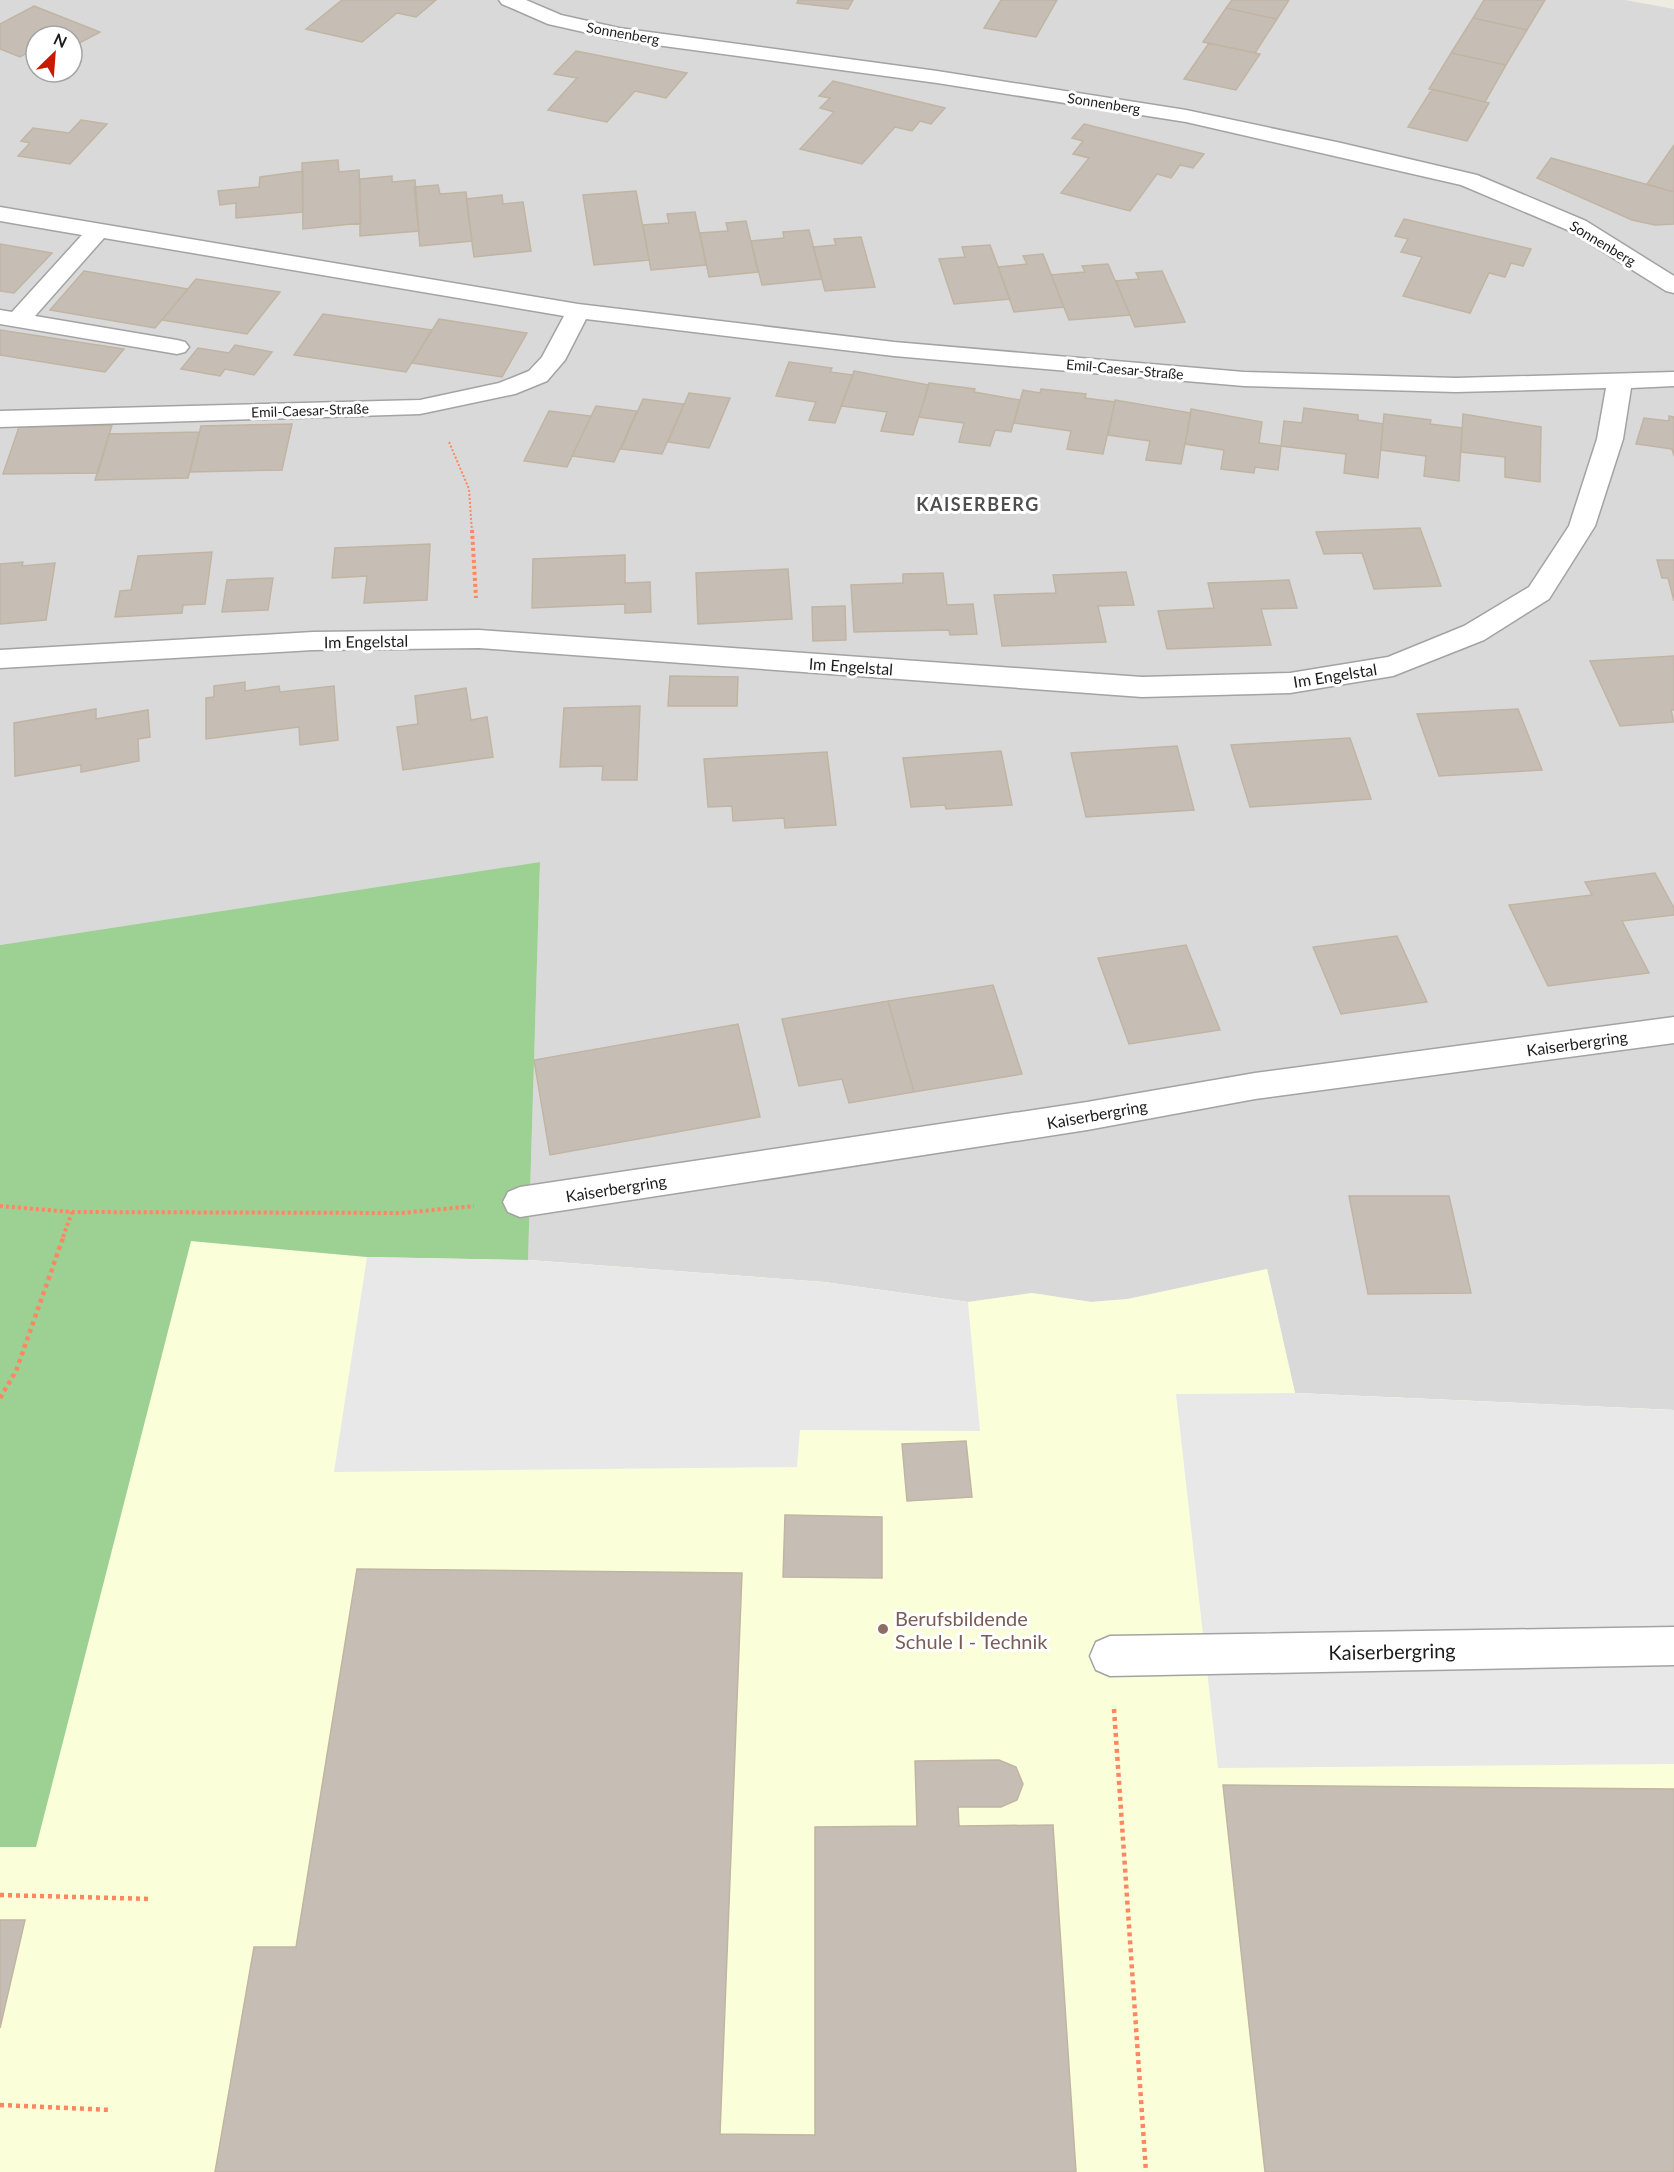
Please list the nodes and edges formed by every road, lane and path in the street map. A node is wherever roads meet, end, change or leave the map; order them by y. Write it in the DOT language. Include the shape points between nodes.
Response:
graph roads {
  1 [pos="509,0"];
  2 [pos="0,214"];
  3 [pos="98,231"];
  4 [pos="1674,286"];
  5 [pos="578,311"];
  6 [pos="9,318"];
  7 [pos="177,347"];
  8 [pos="1674,379"];
  9 [pos="1620,380"];
  10 [pos="0,419"];
  11 [pos="448,440"];
  12 [pos="479,639"];
  13 [pos="0,659"];
  14 [pos="1674,1030"];
  15 [pos="520,1202"];
  16 [pos="0,1206"];
  17 [pos="72,1212"];
  18 [pos="0,1398"];
  19 [pos="1674,1646"];
  20 [pos="1110,1656"];
  21 [pos="0,1895"];
  22 [pos="152,1899"];
  23 [pos="0,2105"];
  24 [pos="112,2110"];
  25 [pos="1146,2172"];
  1 -- 4 [label="street, Sonnenberg" via="555,20 619,34 1186,116 1341,148 1469,180 1578,226"];
  2 -- 3 [label="street, Emil-Caesar-Straße"];
  3 -- 5 [label="street, Emil-Caesar-Straße"];
  3 -- 6 [label="street"];
  5 -- 9 [label="street, Emil-Caesar-Straße" via="894,349 1244,380 1456,386"];
  5 -- 10 [label="street, Emil-Caesar-Straße" via="553,360 538,376 506,389 420,407"];
  6 -- 7 [label="street"];
  8 -- 9 [label="street, Emil-Caesar-Straße"];
  9 -- 12 [label="street, Im Engelstal" via="1610,439 1582,526 1539,593 1474,633 1393,666 1290,682 1142,687"];
  11 -- 12 [label="path" via="469,489"];
  12 -- 13 [label="street, Im Engelstal" via="313,641"];
  14 -- 15 [label="street, Kaiserbergring" via="1255,1086 1087,1116"];
  15 -- 17 [label="path" via="402,1212"];
  16 -- 17 [label="path"];
  17 -- 18 [label="path" via="16,1371"];
  19 -- 20 [label="street, Kaiserbergring"];
  20 -- 25 [label="path"];
  21 -- 22 [label="path"];
  23 -- 24 [label="path"];
}
